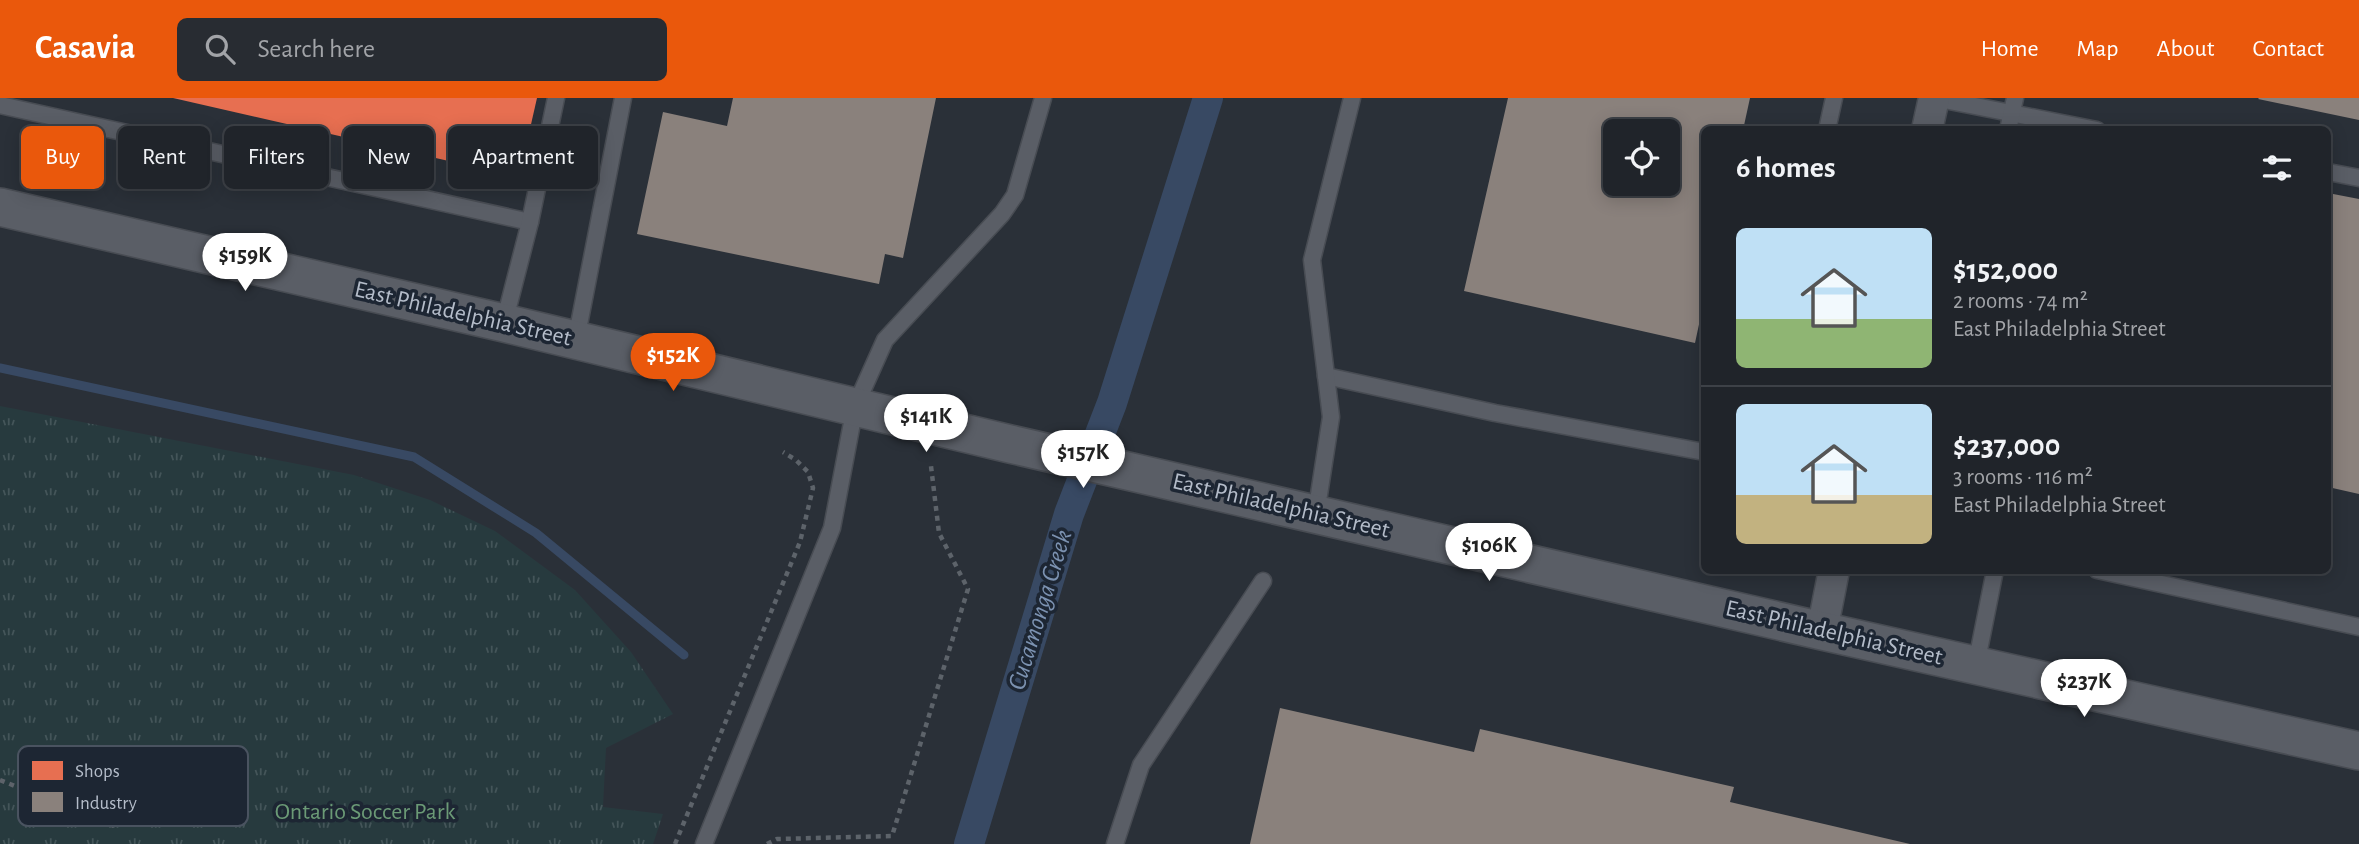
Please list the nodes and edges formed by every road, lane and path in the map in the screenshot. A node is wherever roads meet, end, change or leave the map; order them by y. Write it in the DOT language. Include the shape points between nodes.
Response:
graph roads {
  1 [pos="556,98"];
  2 [pos="622,98"];
  3 [pos="1043,98"];
  4 [pos="1352,98"];
  5 [pos="1834,98"];
  6 [pos="1934,98"];
  7 [pos="0,104"];
  8 [pos="2011,114"];
  9 [pos="1828,126"];
  10 [pos="1928,126"];
  11 [pos="2076,126"];
  12 [pos="2331,173"];
  13 [pos="2359,178"];
  14 [pos="0,207"];
  15 [pos="530,222"];
  16 [pos="504,323"];
  17 [pos="576,340"];
  18 [pos="1326,376"];
  19 [pos="855,407"];
  20 [pos="1701,451"];
  21 [pos="783,452"];
  22 [pos="931,466"];
  23 [pos="1317,514"];
  24 [pos="1833,574"];
  25 [pos="1994,574"];
  26 [pos="2115,574"];
  27 [pos="1263,581"];
  28 [pos="2359,627"];
  29 [pos="1822,631"];
  30 [pos="1976,665"];
  31 [pos="2359,751"];
  32 [pos="0,780"];
  33 [pos="18,787"];
  34 [pos="1116,840"];
  35 [pos="675,844"];
  36 [pos="704,844"];
  37 [pos="766,844"];
  1 -- 15 [label="lane"];
  2 -- 17 [label="lane"];
  3 -- 19 [label="lane" via="1015,195 885,340"];
  4 -- 18 [label="lane" via="1312,260"];
  5 -- 9 [label="lane"];
  6 -- 8 [label="lane"];
  6 -- 10 [label="street"];
  7 -- 15 [label="lane"];
  8 -- 11 [label="lane"];
  12 -- 13 [label="lane"];
  14 -- 16 [label="street, East Philadelphia Street"];
  15 -- 16 [label="lane"];
  16 -- 17 [label="street, East Philadelphia Street"];
  17 -- 19 [label="street, East Philadelphia Street"];
  18 -- 20 [label="lane"];
  18 -- 23 [label="lane" via="1331,417"];
  19 -- 23 [label="street, East Philadelphia Street"];
  19 -- 36 [label="lane" via="832,528"];
  21 -- 35 [label="path" via="808,472 813,488 800,542"];
  22 -- 37 [label="path" via="939,533 968,589 892,836 776,839"];
  23 -- 29 [label="street, East Philadelphia Street"];
  24 -- 29 [label="street"];
  25 -- 30 [label="lane"];
  26 -- 28 [label="lane"];
  27 -- 34 [label="lane" via="1141,765"];
  29 -- 30 [label="street, East Philadelphia Street"];
  30 -- 31 [label="street, East Philadelphia Street"];
  32 -- 33 [label="path"];
}
